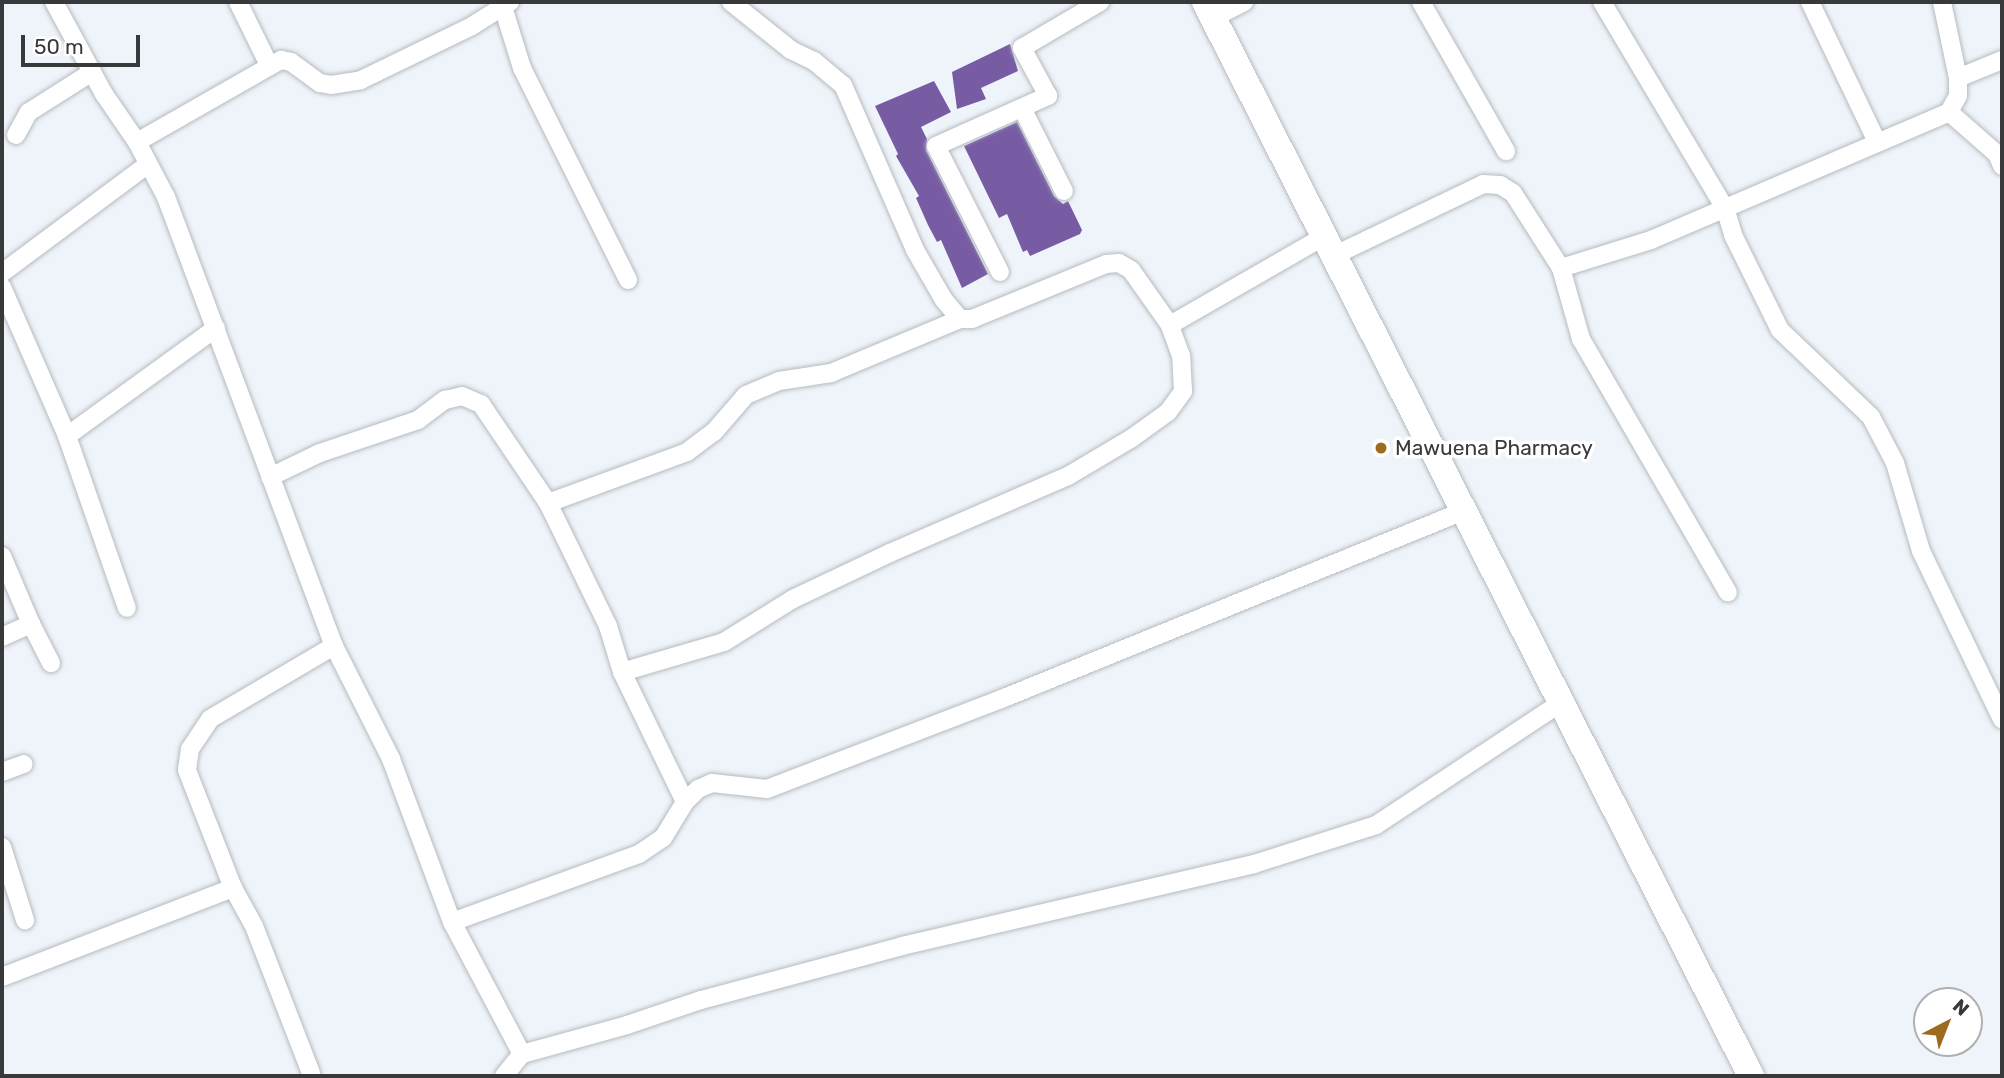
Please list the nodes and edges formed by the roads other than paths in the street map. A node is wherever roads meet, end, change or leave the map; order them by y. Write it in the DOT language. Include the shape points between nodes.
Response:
graph roads {
  1 [pos="54,2"];
  2 [pos="238,2"];
  3 [pos="731,2"];
  4 [pos="1100,2"];
  5 [pos="1244,2"];
  6 [pos="1421,2"];
  7 [pos="1602,2"];
  8 [pos="1811,2"];
  9 [pos="1942,2"];
  10 [pos="507,5"];
  11 [pos="1209,10"];
  12 [pos="2002,60"];
  13 [pos="269,65"];
  14 [pos="92,72"];
  15 [pos="1958,78"];
  16 [pos="1022,108"];
  17 [pos="1949,113"];
  18 [pos="16,135"];
  19 [pos="137,142"];
  20 [pos="1877,142"];
  21 [pos="1506,151"];
  22 [pos="149,164"];
  23 [pos="2002,166"];
  24 [pos="1064,191"];
  25 [pos="1724,208"];
  26 [pos="1328,246"];
  27 [pos="1561,268"];
  28 [pos="2,272"];
  29 [pos="1000,272"];
  30 [pos="628,280"];
  31 [pos="2,287"];
  32 [pos="960,319"];
  33 [pos="1170,324"];
  34 [pos="216,328"];
  35 [pos="67,436"];
  36 [pos="270,477"];
  37 [pos="548,503"];
  38 [pos="1466,510"];
  39 [pos="2,555"];
  40 [pos="1728,593"];
  41 [pos="127,608"];
  42 [pos="31,624"];
  43 [pos="2,637"];
  44 [pos="334,646"];
  45 [pos="51,663"];
  46 [pos="622,672"];
  47 [pos="1563,701"];
  48 [pos="2002,719"];
  49 [pos="24,764"];
  50 [pos="2,772"];
  51 [pos="685,802"];
  52 [pos="2,847"];
  53 [pos="233,888"];
  54 [pos="25,920"];
  55 [pos="452,922"];
  56 [pos="2,977"];
  57 [pos="522,1054"];
  58 [pos="311,1075"];
  59 [pos="504,1076"];
  60 [pos="1751,1076"];
  1 -- 14 [label="street"];
  2 -- 13 [label="street"];
  3 -- 32 [label="street" via="843,85 915,250"];
  4 -- 16 [label="street" via="1022,48 1048,96"];
  5 -- 11 [label="street"];
  6 -- 21 [label="street"];
  7 -- 25 [label="street"];
  8 -- 20 [label="street"];
  9 -- 15 [label="street"];
  10 -- 13 [label="street" via="361,80 331,85 320,83 291,62"];
  10 -- 30 [label="street" via="522,68"];
  11 -- 26 [label="main road"];
  12 -- 15 [label="street"];
  13 -- 19 [label="street"];
  14 -- 18 [label="street" via="29,112"];
  14 -- 19 [label="street"];
  15 -- 17 [label="street" via="1958,96"];
  16 -- 24 [label="street"];
  16 -- 29 [label="street" via="936,146"];
  17 -- 20 [label="street"];
  17 -- 23 [label="street" via="1997,154"];
  19 -- 22 [label="street"];
  20 -- 25 [label="street"];
  22 -- 28 [label="street"];
  22 -- 34 [label="street"];
  25 -- 27 [label="street" via="1650,240"];
  25 -- 48 [label="street" via="1780,330 1871,417 1895,463 1921,551"];
  26 -- 27 [label="street" via="1483,184 1500,185 1513,193"];
  26 -- 33 [label="street"];
  26 -- 38 [label="main road"];
  27 -- 40 [label="street" via="1581,339"];
  31 -- 35 [label="street"];
  32 -- 33 [label="street" via="972,319 1106,264 1119,263 1131,270"];
  32 -- 37 [label="street" via="831,373 779,381 746,395 714,432 687,452"];
  33 -- 46 [label="street" via="1181,356 1183,391 1168,412 1132,438 1068,476 793,599 724,642"];
  34 -- 35 [label="street"];
  34 -- 36 [label="street"];
  35 -- 41 [label="street"];
  36 -- 37 [label="street" via="320,453 418,420 445,400 462,396 481,404"];
  36 -- 44 [label="street"];
  37 -- 46 [label="street" via="608,626"];
  38 -- 47 [label="main road"];
  38 -- 51 [label="street" via="767,789 712,783"];
  39 -- 42 [label="street"];
  42 -- 43 [label="street"];
  42 -- 45 [label="street"];
  44 -- 53 [label="street" via="210,719 190,749 187,770"];
  44 -- 55 [label="street" via="391,759"];
  46 -- 51 [label="street"];
  47 -- 57 [label="street" via="1376,825 1254,864 902,946"];
  47 -- 60 [label="main road"];
  49 -- 50 [label="street"];
  51 -- 55 [label="street" via="663,838 639,854"];
  52 -- 54 [label="street"];
  53 -- 56 [label="street"];
  53 -- 58 [label="street" via="254,926"];
  55 -- 57 [label="street"];
  57 -- 59 [label="street"];
}
